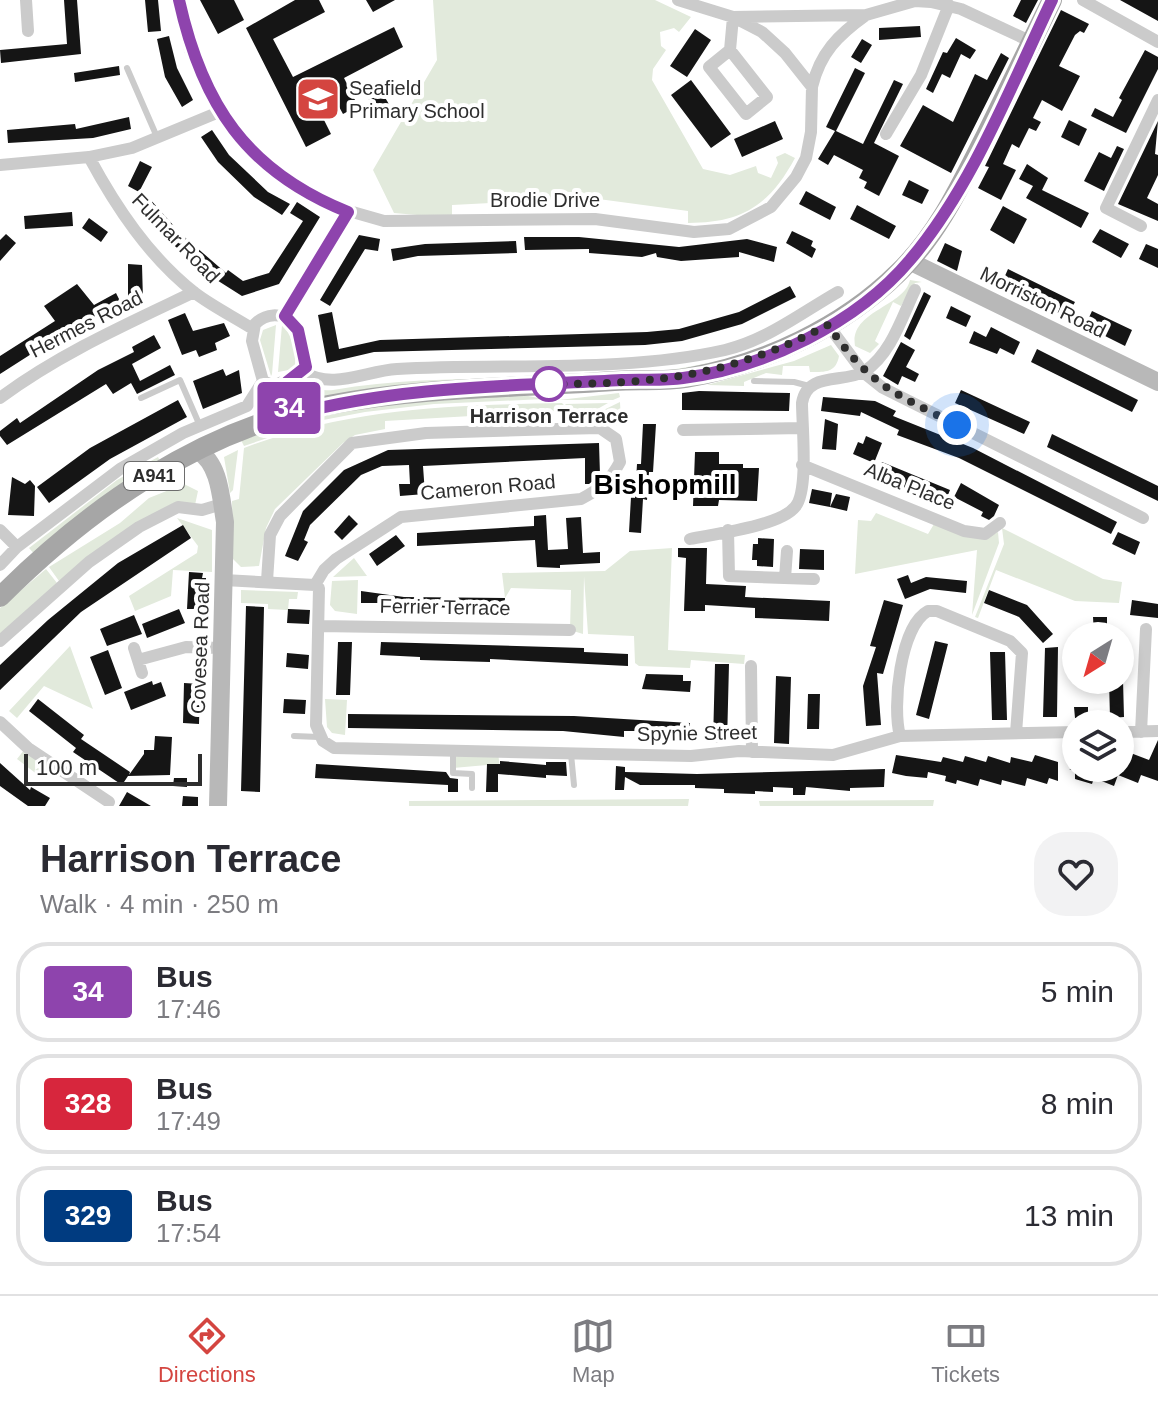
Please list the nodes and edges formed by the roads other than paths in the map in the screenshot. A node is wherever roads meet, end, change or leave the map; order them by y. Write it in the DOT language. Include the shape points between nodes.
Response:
graph roads {
  1 [pos="26,0"];
  2 [pos="179,0"];
  3 [pos="678,0"];
  4 [pos="1052,0"];
  5 [pos="1083,0"];
  6 [pos="949,5"];
  7 [pos="866,15"];
  8 [pos="733,17"];
  9 [pos="28,31"];
  10 [pos="1032,42"];
  11 [pos="1158,42"];
  12 [pos="730,50"];
  13 [pos="127,68"];
  14 [pos="812,87"];
  15 [pos="1158,100"];
  16 [pos="219,112"];
  17 [pos="886,134"];
  18 [pos="157,137"];
  19 [pos="89,157"];
  20 [pos="0,165"];
  21 [pos="348,212"];
  22 [pos="1141,226"];
  23 [pos="909,261"];
  24 [pos="915,290"];
  25 [pos="194,292"];
  26 [pos="838,292"];
  27 [pos="288,318"];
  28 [pos="828,325"];
  29 [pos="253,329"];
  30 [pos="303,372"];
  31 [pos="863,372"];
  32 [pos="263,381"];
  33 [pos="754,381"];
  34 [pos="1158,382"];
  35 [pos="283,384"];
  36 [pos="810,387"];
  37 [pos="0,398"];
  38 [pos="141,398"];
  39 [pos="289,407"];
  40 [pos="200,426"];
  41 [pos="802,428"];
  42 [pos="683,430"];
  43 [pos="198,451"];
  44 [pos="802,465"];
  45 [pos="220,498"];
  46 [pos="1143,518"];
  47 [pos="1000,523"];
  48 [pos="0,530"];
  49 [pos="728,530"];
  50 [pos="690,539"];
  51 [pos="17,547"];
  52 [pos="787,551"];
  53 [pos="0,565"];
  54 [pos="785,578"];
  55 [pos="814,579"];
  56 [pos="224,580"];
  57 [pos="267,581"];
  58 [pos="315,585"];
  59 [pos="0,597"];
  60 [pos="319,626"];
  61 [pos="1146,629"];
  62 [pos="570,630"];
  63 [pos="0,641"];
  64 [pos="222,648"];
  65 [pos="751,666"];
  66 [pos="142,673"];
  67 [pos="2,727"];
  68 [pos="1158,731"];
  69 [pos="1062,732"];
  70 [pos="1134,732"];
  71 [pos="1141,732"];
  72 [pos="1016,733"];
  73 [pos="294,736"];
  74 [pos="900,736"];
  75 [pos="319,737"];
  76 [pos="453,752"];
  77 [pos="752,752"];
  78 [pos="571,754"];
  79 [pos="574,785"];
  80 [pos="472,788"];
  81 [pos="109,802"];
  82 [pos="218,806"];
  1 -- 9 [label="street"];
  2 -- 16 [label="street, Brodie Drive" via="190,50"];
  3 -- 8 [label="street, Brodie Drive"];
  4 -- 10 [label="main road, A941"];
  5 -- 11 [label="street"];
  6 -- 7 [label="street, Brodie Drive" via="915,1"];
  6 -- 10 [label="street, Brodie Drive"];
  6 -- 17 [label="street" via="921,75"];
  7 -- 8 [label="street, Brodie Drive"];
  7 -- 14 [label="street, Brodie Drive" via="835,39"];
  8 -- 12 [label="street"];
  8 -- 14 [label="street, Brodie Drive" via="762,32"];
  10 -- 23 [label="main road, A941" via="957,195"];
  12 -- 12 [label="street" via="767,97 746,114 709,67"];
  13 -- 18 [label="lane"];
  14 -- 21 [label="street, Brodie Drive" via="811,132 796,177 771,207 729,229 694,232 595,219 384,221"];
  15 -- 22 [label="street" via="1106,208"];
  16 -- 18 [label="street"];
  16 -- 21 [label="street, Brodie Drive" via="271,169"];
  18 -- 19 [label="street"];
  19 -- 20 [label="street"];
  19 -- 25 [label="street, Fulmar Road" via="134,230"];
  21 -- 27 [label="street"];
  23 -- 28 [label="main road, A941" via="869,299"];
  23 -- 34 [label="street, Morriston Road"];
  24 -- 31 [label="street" via="887,348"];
  25 -- 29 [label="street, Fulmar Road"];
  25 -- 37 [label="street, Hermes Road" via="93,340"];
  26 -- 30 [label="street" via="772,333 675,360 393,369 329,381"];
  27 -- 29 [label="street" via="267,316"];
  27 -- 30 [label="street" via="298,330"];
  28 -- 31 [label="street"];
  28 -- 39 [label="main road, A941" via="779,350 683,378 427,392"];
  29 -- 32 [label="street" via="253,351"];
  30 -- 35 [label="street"];
  31 -- 36 [label="street"];
  31 -- 46 [label="street" via="883,388"];
  32 -- 35 [label="street"];
  32 -- 40 [label="street" via="247,406"];
  33 -- 36 [label="lane"];
  35 -- 39 [label="street"];
  36 -- 41 [label="street" via="802,403"];
  38 -- 40 [label="lane" via="180,380"];
  39 -- 43 [label="main road, A941"];
  40 -- 51 [label="street" via="120,469"];
  41 -- 42 [label="street"];
  41 -- 44 [label="street"];
  43 -- 45 [label="street, Covesea Road" via="208,458"];
  43 -- 59 [label="main road, A941" via="90,516 44,552"];
  44 -- 47 [label="street, Alba Place" via="964,531 985,534"];
  44 -- 49 [label="street" via="802,493 795,508 781,517"];
  45 -- 56 [label="street, Covesea Road"];
  45 -- 63 [label="street" via="202,510 178,507 139,527 89,562"];
  48 -- 51 [label="street"];
  49 -- 50 [label="street"];
  49 -- 54 [label="street" via="729,576"];
  51 -- 53 [label="street"];
  52 -- 54 [label="street"];
  54 -- 55 [label="street"];
  56 -- 57 [label="street"];
  56 -- 64 [label="street, Covesea Road"];
  57 -- 58 [label="street"];
  57 -- 58 [label="street, Cameron Road" via="270,535 280,516 352,443 426,433 600,428 616,439 620,462 609,481 581,499 401,517 336,559"];
  58 -- 60 [label="street"];
  60 -- 62 [label="street, Ferrier Terrace"];
  60 -- 75 [label="street"];
  61 -- 71 [label="street"];
  64 -- 66 [label="street" via="136,654"];
  64 -- 82 [label="street, Covesea Road"];
  65 -- 77 [label="street"];
  67 -- 81 [label="street"];
  68 -- 71 [label="street"];
  69 -- 72 [label="street, Spynie Street"];
  70 -- 71 [label="street"];
  72 -- 74 [label="street, Spynie Street"];
  72 -- 74 [label="street" via="1022,653 1010,641 928,611 911,628 895,707"];
  73 -- 75 [label="lane"];
  74 -- 77 [label="street, Spynie Street" via="833,755"];
  75 -- 76 [label="street, Spynie Street" via="334,748"];
  76 -- 78 [label="street, Spynie Street"];
  76 -- 80 [label="lane" via="453,773 472,774"];
  77 -- 78 [label="street, Spynie Street"];
  78 -- 79 [label="lane"];
}
